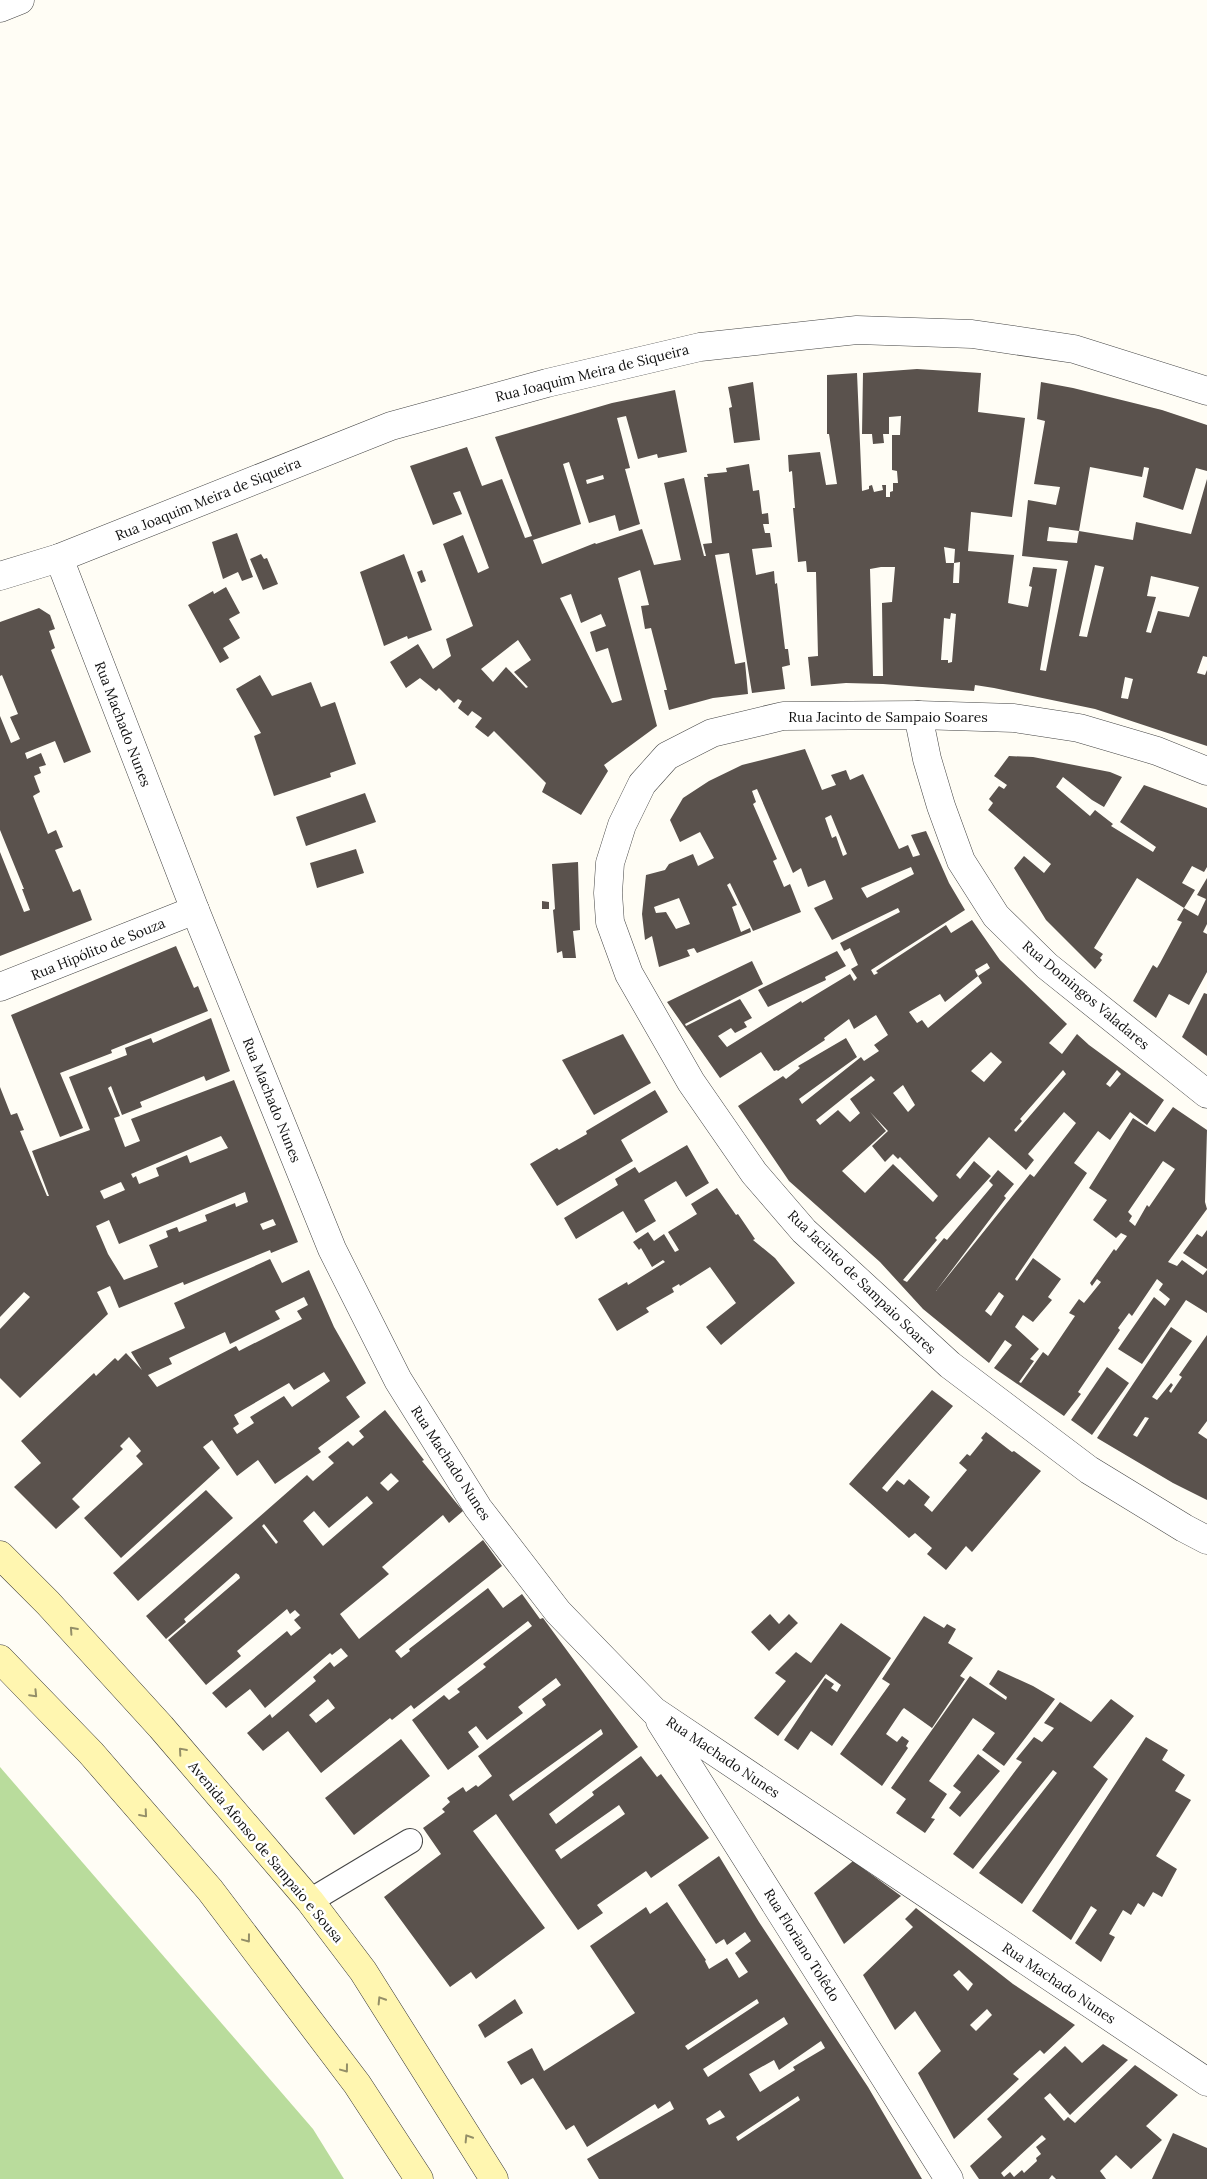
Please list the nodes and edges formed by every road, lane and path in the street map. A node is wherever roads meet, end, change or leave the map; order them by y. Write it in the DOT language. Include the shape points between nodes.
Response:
graph roads {
  1 [pos="20,0"];
  2 [pos="0,8"];
  3 [pos="1207,391"];
  4 [pos="59,558"];
  5 [pos="0,576"];
  6 [pos="918,715"];
  7 [pos="1207,770"];
  8 [pos="195,910"];
  9 [pos="0,987"];
  10 [pos="1207,1094"];
  11 [pos="1207,1540"];
  12 [pos="0,1554"];
  13 [pos="0,1659"];
  14 [pos="654,1711"];
  15 [pos="410,1841"];
  16 [pos="310,1901"];
  17 [pos="1207,2082"];
  18 [pos="419,2179"];
  19 [pos="494,2179"];
  20 [pos="949,2179"];
  1 -- 2 [label="street"];
  3 -- 4 [label="street, Rua Joaquim Meira de Siqueira" via="1074,349 972,334 857,330 700,347 547,383 391,426"];
  4 -- 5 [label="street, Rua Joaquim Meira de Siqueira"];
  4 -- 8 [label="street, Rua Machado Nunes"];
  6 -- 7 [label="street, Rua Jacinto de Sampaio Soares" via="1014,718 1078,728 1157,751"];
  6 -- 10 [label="street, Rua Domingos Valadares" via="930,769 961,861 996,916 1047,966"];
  6 -- 11 [label="street, Rua Jacinto de Sampaio Soares" via="783,716 712,732 667,756 642,784 622,825 610,863 610,922 629,974 691,1082 754,1173 804,1230 950,1366 1089,1470"];
  8 -- 9 [label="street, Rua Hipólito de Souza"];
  8 -- 14 [label="street, Rua Machado Nunes" via="332,1249 398,1380 478,1508 552,1605"];
  16 -- 12 [label="main road, Avenida Afonso de Sampaio e Sousa, one-way" via="161,1727"];
  13 -- 18 [label="main road, one-way" via="91,1752 210,1890 357,2084"];
  14 -- 17 [label="street, Rua Machado Nunes"];
  14 -- 20 [label="street, Rua Floriano Tolêdo"];
  15 -- 16 [label="lane"];
  19 -- 16 [label="main road, Avenida Afonso de Sampaio e Sousa, one-way" via="363,1971"];
}
